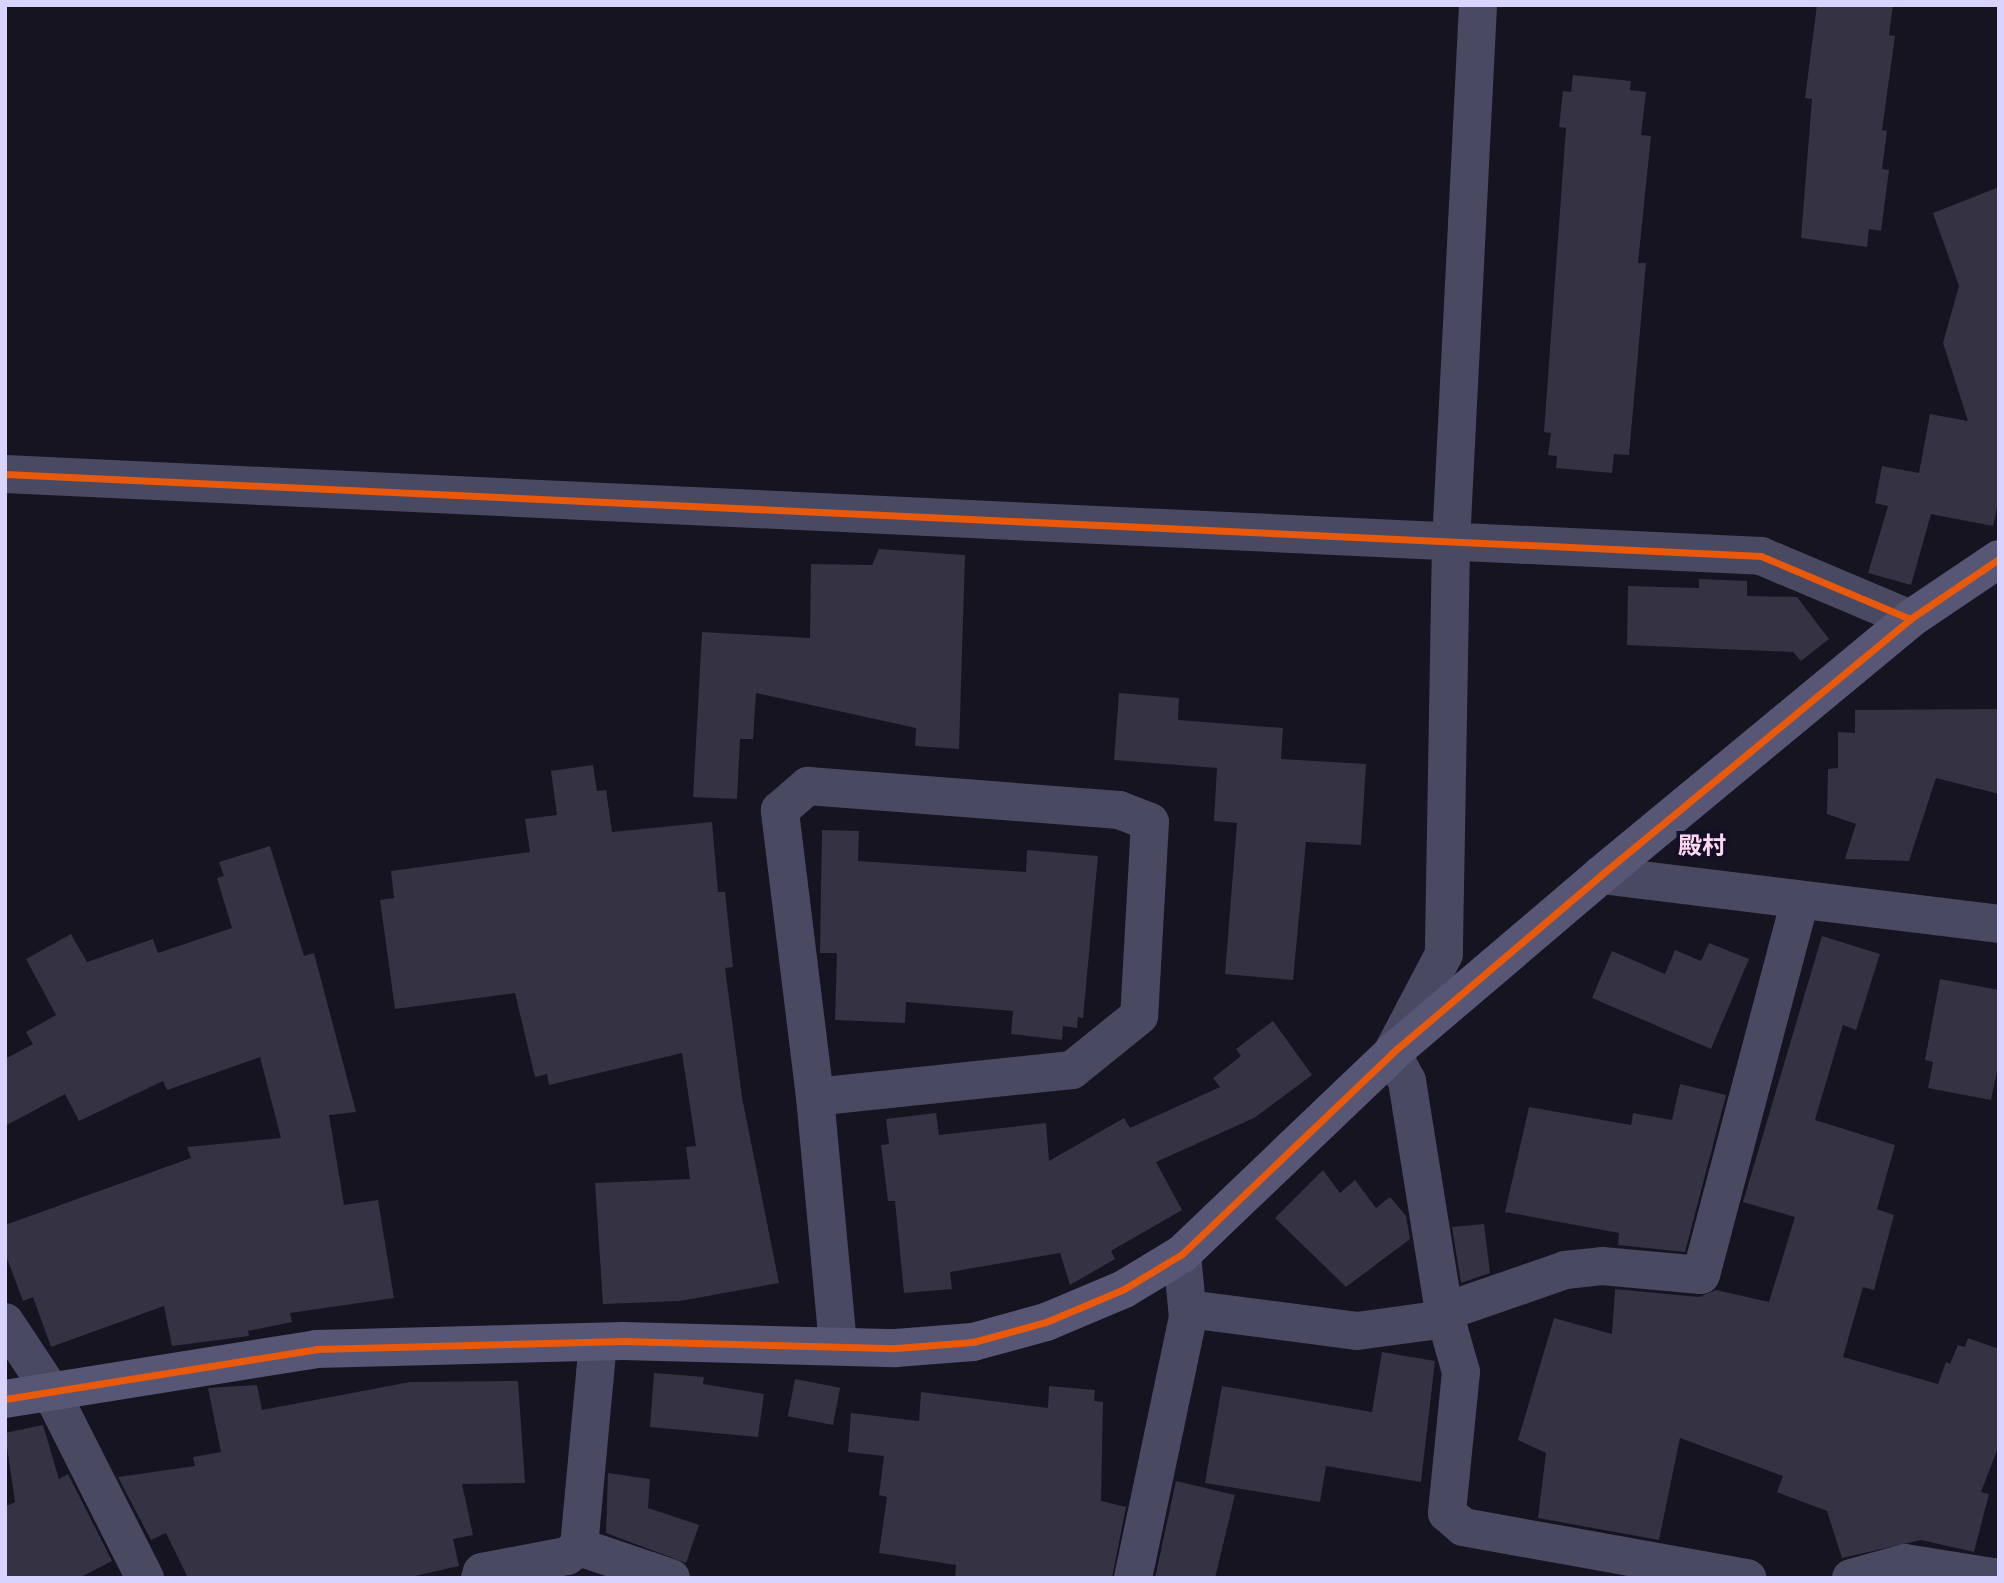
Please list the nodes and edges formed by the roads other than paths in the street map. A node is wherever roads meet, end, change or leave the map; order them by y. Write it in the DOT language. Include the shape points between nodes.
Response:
graph roads {
  1 [pos="1478,5"];
  2 [pos="5,474"];
  3 [pos="1451,543"];
  4 [pos="1999,559"];
  5 [pos="1910,619"];
  6 [pos="1601,875"];
  7 [pos="1800,900"];
  8 [pos="1999,924"];
  9 [pos="1392,1053"];
  10 [pos="815,1097"];
  11 [pos="1182,1254"];
  12 [pos="1188,1309"];
  13 [pos="1445,1315"];
  14 [pos="5,1322"];
  15 [pos="598,1342"];
  16 [pos="838,1346"];
  17 [pos="50,1390"];
  18 [pos="5,1399"];
  19 [pos="579,1547"];
  20 [pos="1999,1577"];
  21 [pos="145,1578"];
  22 [pos="480,1578"];
  23 [pos="671,1578"];
  24 [pos="1133,1578"];
  25 [pos="1747,1578"];
  26 [pos="1851,1578"];
  1 -- 3 [label="street"];
  2 -- 3 [label="street"];
  3 -- 5 [label="street" via="1761,556"];
  3 -- 9 [label="street" via="1444,954"];
  4 -- 5 [label="street"];
  5 -- 6 [label="street"];
  6 -- 7 [label="street"];
  6 -- 9 [label="street"];
  7 -- 8 [label="street"];
  7 -- 13 [label="street" via="1701,1275 1602,1266 1565,1270"];
  9 -- 11 [label="street"];
  9 -- 13 [label="street" via="1407,1081"];
  10 -- 10 [label="street" via="780,810 808,786 1119,810 1150,822 1139,1016 1072,1070"];
  10 -- 16 [label="street"];
  11 -- 12 [label="street"];
  11 -- 16 [label="street" via="1124,1289 1046,1322 973,1342"];
  12 -- 13 [label="street" via="1357,1331"];
  12 -- 24 [label="street"];
  13 -- 25 [label="street" via="1461,1372 1447,1513 1463,1527"];
  14 -- 17 [label="street"];
  15 -- 16 [label="street"];
  15 -- 17 [label="street" via="316,1349"];
  15 -- 19 [label="street"];
  17 -- 18 [label="street"];
  17 -- 21 [label="street"];
  19 -- 22 [label="street" via="567,1556 482,1572"];
  19 -- 23 [label="street"];
  20 -- 26 [label="street" via="1905,1563"];
}
